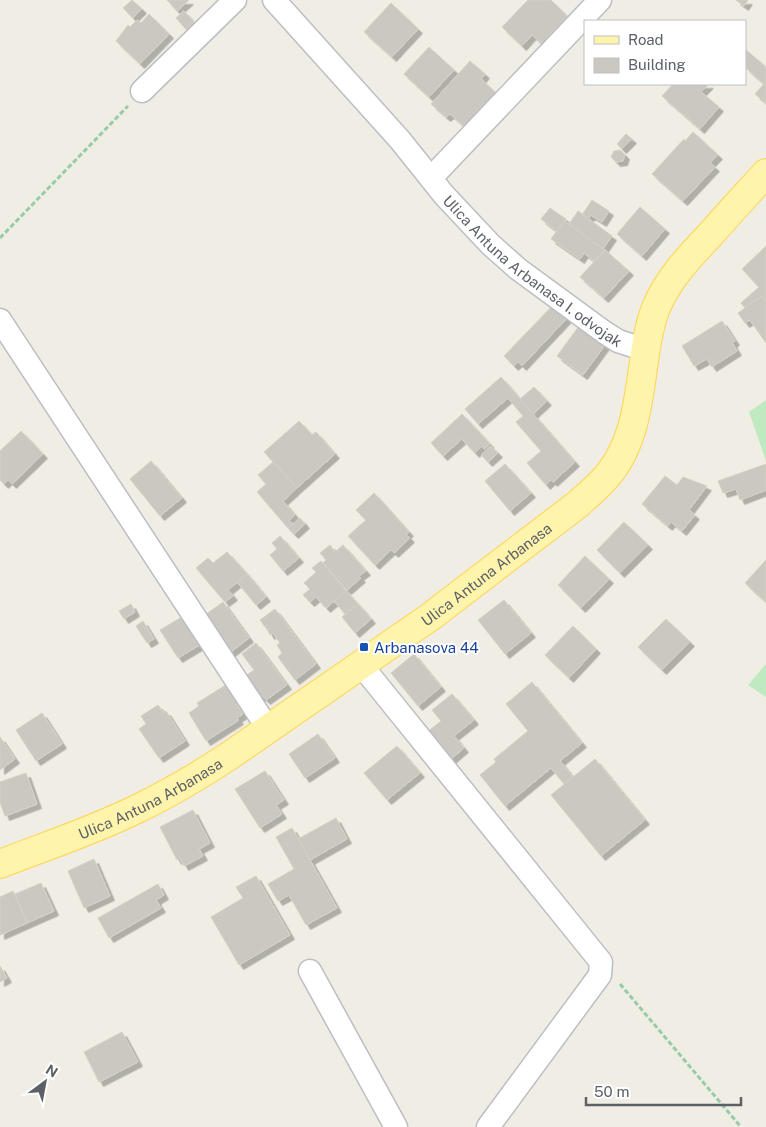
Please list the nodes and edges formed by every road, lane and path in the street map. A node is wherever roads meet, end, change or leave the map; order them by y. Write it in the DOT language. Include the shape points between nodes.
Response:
graph roads {
  1 [pos="235,0"];
  2 [pos="274,0"];
  3 [pos="600,0"];
  4 [pos="142,91"];
  5 [pos="766,173"];
  6 [pos="431,178"];
  7 [pos="0,238"];
  8 [pos="0,320"];
  9 [pos="646,350"];
  10 [pos="362,666"];
  11 [pos="269,730"];
  12 [pos="0,864"];
  13 [pos="601,962"];
  14 [pos="310,972"];
  15 [pos="396,1127"];
  16 [pos="488,1127"];
  17 [pos="742,1127"];
  1 -- 4 [label="street"];
  2 -- 6 [label="street, Ulica Antuna Arbanasa I. odvojak"];
  3 -- 6 [label="street"];
  4 -- 7 [label="path"];
  5 -- 9 [label="main road, Ulica Antuna Arbanasa" via="670,281 652,318"];
  6 -- 9 [label="street, Ulica Antuna Arbanasa I. odvojak" via="474,227 518,269 618,341"];
  8 -- 11 [label="street"];
  9 -- 10 [label="main road, Ulica Antuna Arbanasa" via="633,424 622,456 609,475 570,510"];
  10 -- 11 [label="main road, Ulica Antuna Arbanasa"];
  10 -- 13 [label="street"];
  11 -- 12 [label="main road, Ulica Antuna Arbanasa" via="200,775 138,809"];
  13 -- 16 [label="street" via="600,975"];
  13 -- 17 [label="path"];
  14 -- 15 [label="street"];
}
